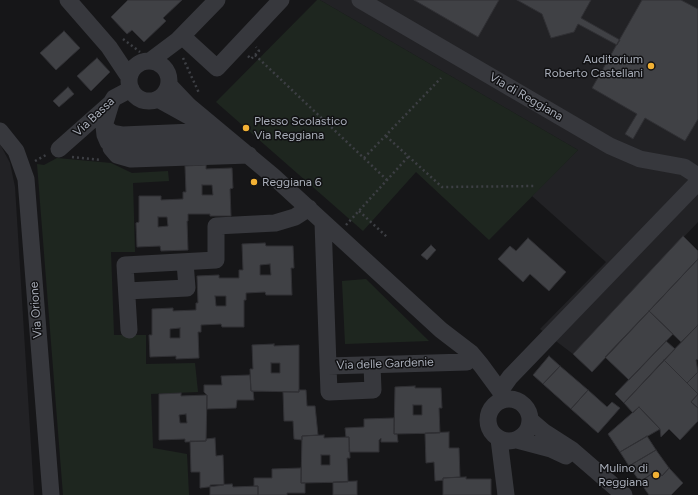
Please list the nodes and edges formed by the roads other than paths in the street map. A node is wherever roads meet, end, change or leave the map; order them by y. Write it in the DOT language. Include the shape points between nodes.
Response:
graph roads {
  1 [pos="68,0"];
  2 [pos="217,0"];
  3 [pos="281,0"];
  4 [pos="360,0"];
  5 [pos="180,38"];
  6 [pos="137,73"];
  7 [pos="168,78"];
  8 [pos="158,99"];
  9 [pos="111,103"];
  10 [pos="217,130"];
  11 [pos="0,132"];
  12 [pos="106,134"];
  13 [pos="233,142"];
  14 [pos="58,149"];
  15 [pos="249,155"];
  16 [pos="698,176"];
  17 [pos="698,182"];
  18 [pos="309,208"];
  19 [pos="323,222"];
  20 [pos="185,262"];
  21 [pos="127,291"];
  22 [pos="129,330"];
  23 [pos="469,357"];
  24 [pos="372,365"];
  25 [pos="328,366"];
  26 [pos="510,377"];
  27 [pos="505,400"];
  28 [pos="530,420"];
  29 [pos="510,440"];
  30 [pos="51,495"];
  31 [pos="506,495"];
  32 [pos="612,495"];
  33 [pos="624,495"];
  1 -- 6 [label="street" via="109,47"];
  2 -- 5 [label="street"];
  3 -- 5 [label="street" via="217,68"];
  4 -- 16 [label="street, Via di Reggiana" via="610,146 640,159 684,168"];
  5 -- 6 [label="street"];
  5 -- 7 [label="street"];
  6 -- 7 [label="street" via="160,64"];
  6 -- 8 [label="street" via="134,94 145,101"];
  6 -- 9 [label="street, Via Bassa"];
  7 -- 8 [label="street" via="167,90"];
  7 -- 10 [label="street" via="189,106"];
  8 -- 10 [label="street"];
  9 -- 12 [label="street"];
  9 -- 14 [label="street, Via Bassa"];
  10 -- 12 [label="street"];
  10 -- 13 [label="street"];
  11 -- 30 [label="street, Via Orione" via="16,151 26,179"];
  12 -- 13 [label="street" via="126,147"];
  12 -- 15 [label="street" via="117,155 131,159"];
  13 -- 15 [label="street"];
  15 -- 18 [label="street"];
  17 -- 26 [label="street"];
  18 -- 19 [label="street"];
  18 -- 20 [label="street" via="294,217 275,223 216,226 216,260"];
  19 -- 23 [label="street" via="441,330 449,342"];
  19 -- 25 [label="street, Via delle Gardenie"];
  20 -- 21 [label="street" via="187,288"];
  20 -- 21 [label="street" via="125,265"];
  21 -- 22 [label="street"];
  23 -- 24 [label="street, Via delle Gardenie"];
  23 -- 26 [label="street"];
  23 -- 27 [label="street" via="481,380"];
  24 -- 25 [label="street, Via delle Gardenie"];
  24 -- 25 [label="street" via="373,390 329,392"];
  26 -- 27 [label="street"];
  26 -- 27 [label="street"];
  27 -- 28 [label="street" via="527,410"];
  27 -- 29 [label="street" via="488,417 488,424 492,433"];
  28 -- 29 [label="street" via="526,433"];
  28 -- 33 [label="street" via="572,450"];
  29 -- 31 [label="street" via="505,477"];
  29 -- 32 [label="street" via="551,449 564,455"];
}
